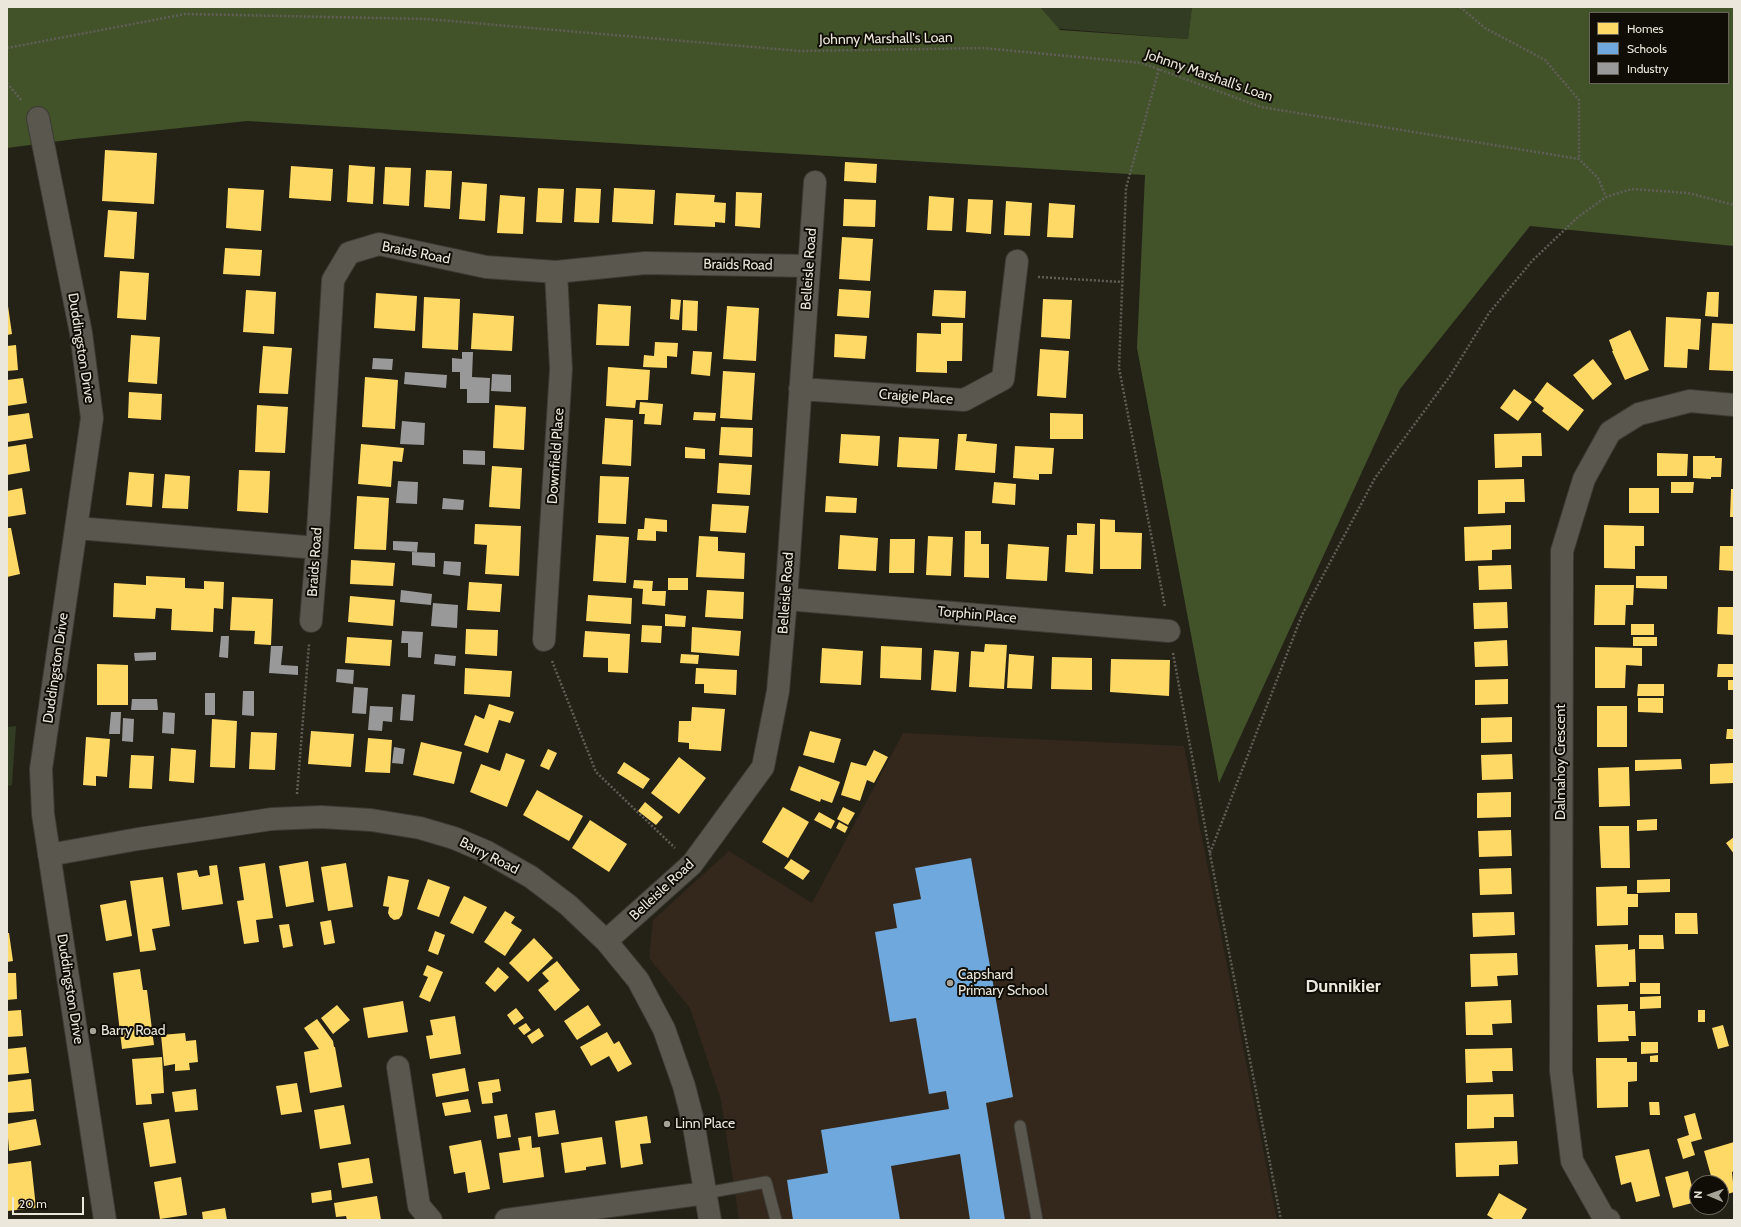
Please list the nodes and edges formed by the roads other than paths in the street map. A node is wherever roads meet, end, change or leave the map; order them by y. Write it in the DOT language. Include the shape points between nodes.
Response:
graph roads {
  1 [pos="38,118"];
  2 [pos="815,182"];
  3 [pos="809,266"];
  4 [pos="1016,269"];
  5 [pos="556,272"];
  6 [pos="800,389"];
  7 [pos="1734,405"];
  8 [pos="77,528"];
  9 [pos="317,548"];
  10 [pos="786,599"];
  11 [pos="311,621"];
  12 [pos="1169,631"];
  13 [pos="544,640"];
  14 [pos="49,855"];
  15 [pos="606,941"];
  16 [pos="398,1067"];
  17 [pos="1020,1126"];
  18 [pos="706,1193"];
  19 [pos="1605,1219"];
  20 [pos="105,1220"];
  21 [pos="431,1220"];
  22 [pos="506,1220"];
  23 [pos="710,1220"];
  24 [pos="776,1220"];
  25 [pos="1037,1220"];
  1 -- 8 [label="street, Duddingston Drive" via="81,333 92,418"];
  2 -- 3 [label="street, Belleisle Road"];
  3 -- 5 [label="street, Braids Road" via="645,263"];
  3 -- 6 [label="street, Belleisle Road"];
  4 -- 6 [label="street, Craigie Place" via="1003,379 964,400"];
  5 -- 9 [label="street, Braids Road" via="486,267 379,244 349,253 333,280"];
  5 -- 13 [label="street, Downfield Place" via="561,369"];
  6 -- 10 [label="street, Belleisle Road"];
  7 -- 19 [label="street, Dalmahoy Crescent" via="1690,401 1639,414 1610,432 1584,479 1562,551 1561,1071 1572,1161"];
  8 -- 9 [label="street"];
  8 -- 14 [label="street, Duddingston Drive" via="41,769 42,814"];
  9 -- 11 [label="street, Braids Road"];
  10 -- 12 [label="street, Torphin Place"];
  10 -- 15 [label="street, Belleisle Road" via="778,691 763,768 692,864"];
  14 -- 15 [label="street, Barry Road" via="272,819 321,817 371,820 420,828 454,838 487,852 531,877 568,905"];
  14 -- 20 [label="street, Duddingston Drive"];
  15 -- 18 [label="street, Barry Road" via="638,980 664,1029 693,1121"];
  16 -- 21 [label="street" via="420,1206"];
  17 -- 25 [label="lane"];
  18 -- 22 [label="street"];
  18 -- 23 [label="street, Barry Road"];
  18 -- 24 [label="lane" via="766,1182"];
}
